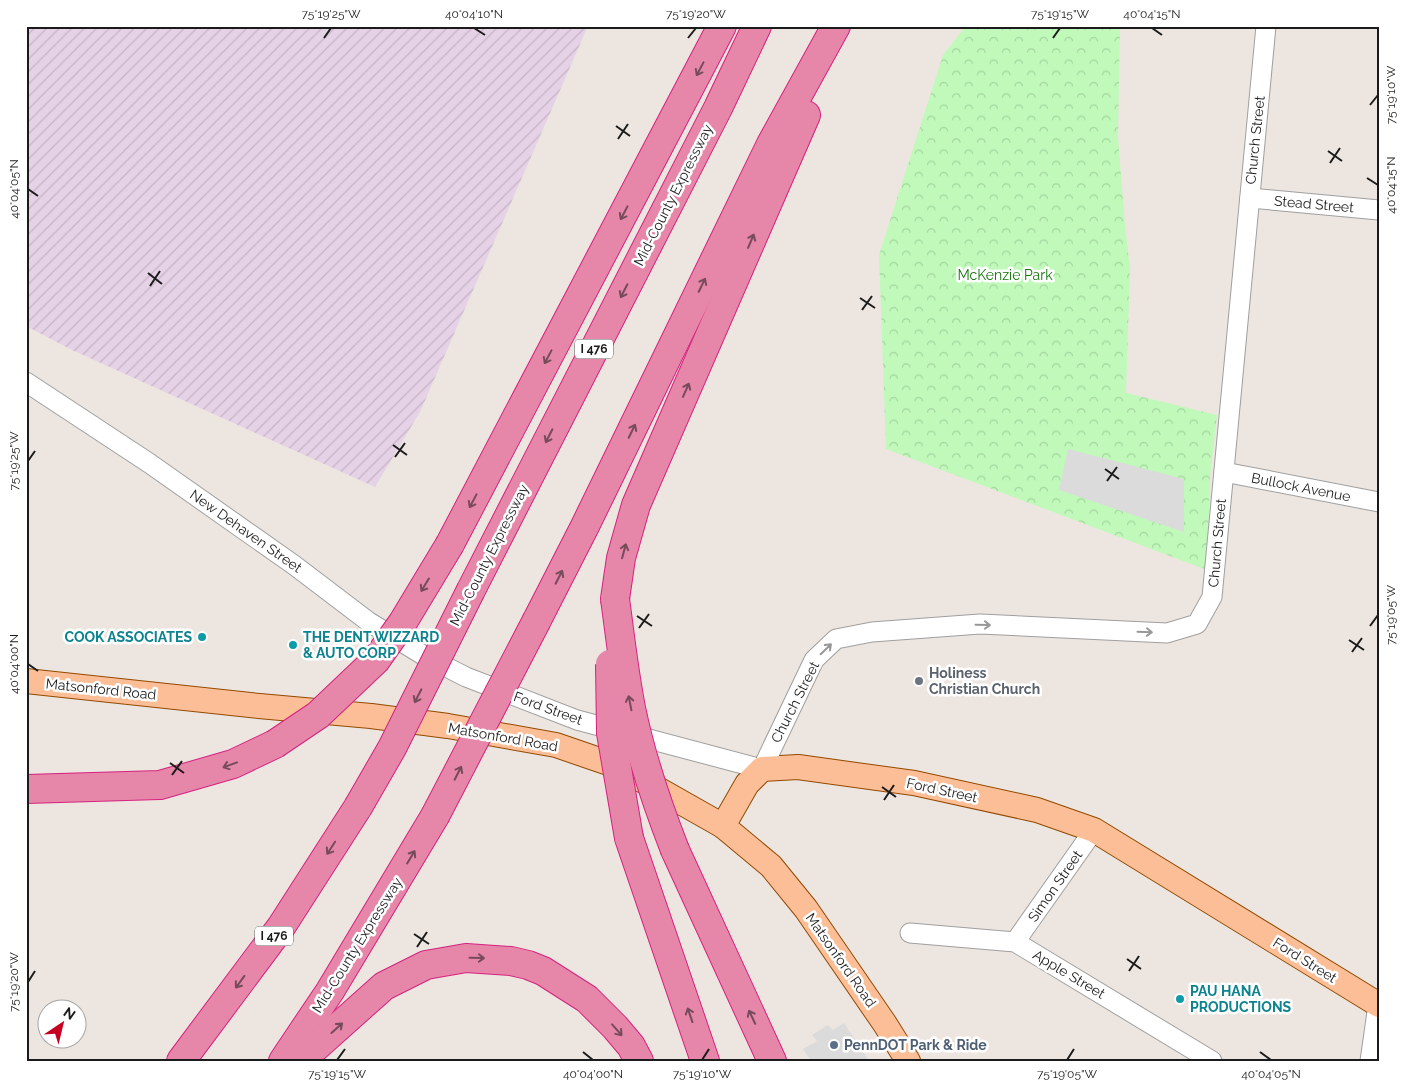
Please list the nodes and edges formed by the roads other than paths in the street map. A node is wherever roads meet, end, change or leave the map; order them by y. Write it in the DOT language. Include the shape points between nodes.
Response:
graph roads {
  1 [pos="722,26"];
  2 [pos="757,26"];
  3 [pos="836,26"];
  4 [pos="844,26"];
  5 [pos="1266,26"];
  6 [pos="1250,198"];
  7 [pos="1379,210"];
  8 [pos="26,382"];
  9 [pos="1224,472"];
  10 [pos="1379,502"];
  11 [pos="616,598"];
  12 [pos="466,677"];
  13 [pos="26,681"];
  14 [pos="762,768"];
  15 [pos="133,786"];
  16 [pos="26,789"];
  17 [pos="26,798"];
  18 [pos="723,826"];
  19 [pos="1094,830"];
  20 [pos="910,933"];
  21 [pos="1015,942"];
  22 [pos="1378,1005"];
  23 [pos="181,1061"];
  24 [pos="283,1061"];
  25 [pos="300,1061"];
  26 [pos="639,1061"];
  27 [pos="705,1061"];
  28 [pos="772,1061"];
  29 [pos="908,1061"];
  30 [pos="1212,1061"];
  31 [pos="1370,1061"];
  1 -- 15 [label="highway, one-way, bridge" via="450,544 376,660 318,715 275,744 233,764 160,785"];
  2 -- 23 [label="highway, Mid-County Expressway / I 476, one-way, bridge" via="392,748 281,927"];
  24 -- 3 [label="highway, Mid-County Expressway, one-way, bridge" via="330,991 435,816 586,526 771,144"];
  11 -- 4 [label="highway, one-way" via="622,558 636,505"];
  5 -- 6 [label="street, Church Street"];
  6 -- 7 [label="street, Stead Street"];
  6 -- 9 [label="street, Church Street"];
  8 -- 12 [label="street, New Dehaven Street" via="157,469 369,622"];
  9 -- 10 [label="street, Bullock Avenue"];
  14 -- 9 [label="street, Church Street, one-way" via="814,660 836,639 872,632 980,624 1167,633 1197,624 1212,597"];
  27 -- 11 [label="highway, one-way, bridge" via="629,838 611,733 610,670"];
  28 -- 11 [label="highway, one-way, bridge" via="674,850 659,808 632,710"];
  12 -- 14 [label="street, Ford Street" via="578,720"];
  13 -- 18 [label="main road, Matsonford Road" via="372,716 556,745 617,766"];
  14 -- 18 [label="main road, Church Street" via="747,784"];
  14 -- 19 [label="main road, Ford Street" via="798,767 914,783 1037,810"];
  15 -- 16 [label="highway"];
  15 -- 17 [label="highway"];
  18 -- 29 [label="main road, Matsonford Road" via="771,866 806,909"];
  19 -- 21 [label="street, Simon Street"];
  19 -- 22 [label="main road, Ford Street"];
  20 -- 21 [label="street, Apple Street"];
  21 -- 30 [label="street, Apple Street"];
  22 -- 31 [label="street"];
  25 -- 26 [label="highway, one-way" via="384,986 426,965 466,958 511,961 543,971 587,999 631,1046"];
}
